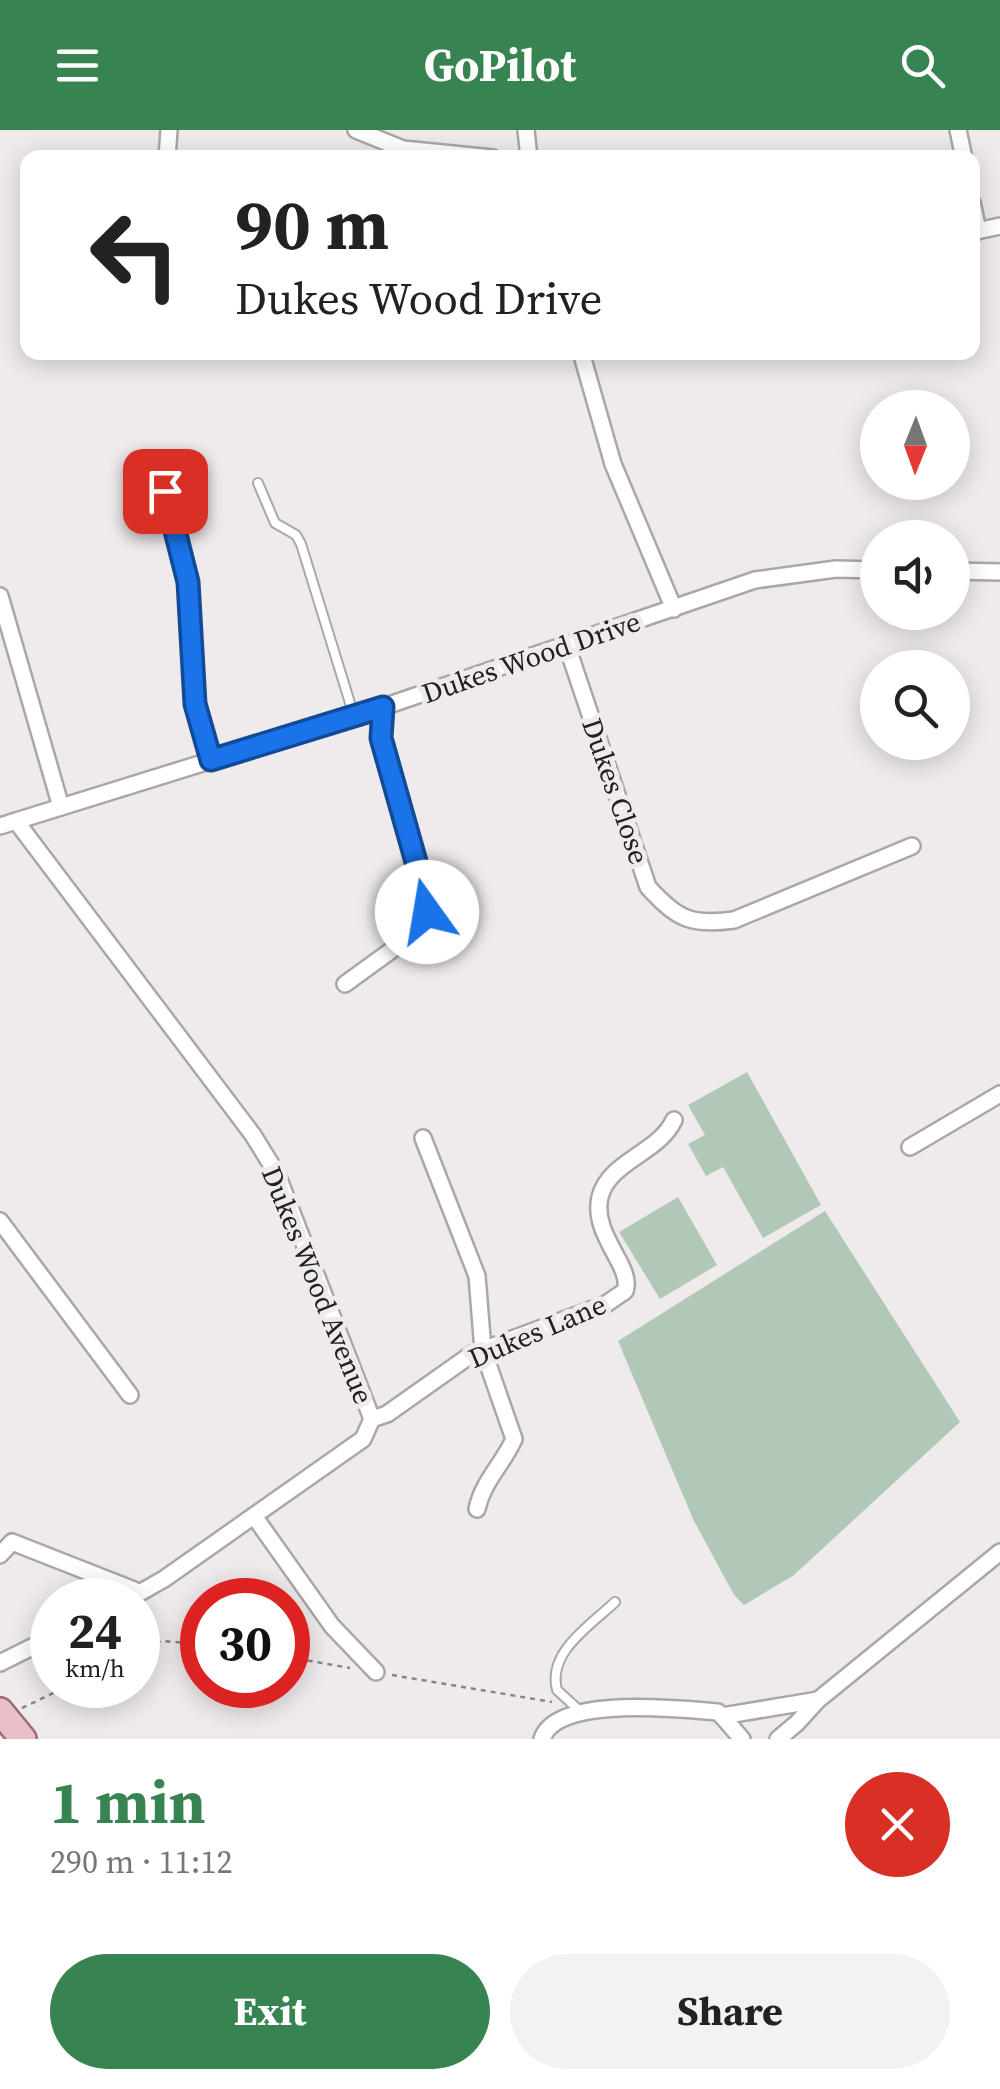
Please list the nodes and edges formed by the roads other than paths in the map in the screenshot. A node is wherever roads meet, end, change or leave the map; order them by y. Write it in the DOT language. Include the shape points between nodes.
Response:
graph roads {
  1 [pos="356,130"];
  2 [pos="413,150"];
  3 [pos="584,360"];
  4 [pos="157,460"];
  5 [pos="258,483"];
  6 [pos="860,570"];
  7 [pos="970,571"];
  8 [pos="1000,572"];
  9 [pos="0,596"];
  10 [pos="674,609"];
  11 [pos="567,646"];
  12 [pos="383,707"];
  13 [pos="354,716"];
  14 [pos="211,760"];
  15 [pos="61,807"];
  16 [pos="8,824"];
  17 [pos="912,846"];
  18 [pos="346,984"];
  19 [pos="1000,1094"];
  20 [pos="674,1120"];
  21 [pos="422,1138"];
  22 [pos="910,1147"];
  23 [pos="0,1220"];
  24 [pos="484,1350"];
  25 [pos="130,1395"];
  26 [pos="372,1419"];
  27 [pos="478,1509"];
  28 [pos="254,1516"];
  29 [pos="6,1539"];
  30 [pos="1000,1552"];
  31 [pos="0,1555"];
  32 [pos="104,1578"];
  33 [pos="160,1579"];
  34 [pos="615,1602"];
  35 [pos="30,1648"];
  36 [pos="0,1663"];
  37 [pos="376,1672"];
  38 [pos="818,1700"];
  39 [pos="11,1710"];
  40 [pos="581,1712"];
  41 [pos="722,1716"];
  42 [pos="22,1739"];
  43 [pos="542,1739"];
  44 [pos="742,1739"];
  45 [pos="778,1739"];
  1 -- 2 [label="street"];
  3 -- 10 [label="street" via="614,464"];
  4 -- 14 [label="street" via="188,582 195,704"];
  5 -- 13 [label="lane" via="274,523 302,544"];
  6 -- 10 [label="street, Dukes Wood Drive" via="755,580"];
  7 -- 8 [label="street"];
  9 -- 15 [label="street"];
  10 -- 11 [label="street, Dukes Wood Drive"];
  11 -- 12 [label="street, Dukes Wood Drive"];
  11 -- 17 [label="street, Dukes Close" via="648,888 672,913 704,924 734,920"];
  12 -- 13 [label="street, Dukes Wood Drive"];
  12 -- 18 [label="street" via="381,738 427,912 406,939"];
  13 -- 14 [label="street, Dukes Wood Drive"];
  14 -- 15 [label="street, Dukes Wood Drive"];
  15 -- 16 [label="street, Dukes Wood Drive"];
  16 -- 26 [label="street, Dukes Wood Avenue" via="277,1174"];
  19 -- 22 [label="street"];
  20 -- 24 [label="street, Dukes Lane" via="606,1179 602,1191 601,1227 627,1276 626,1291"];
  21 -- 24 [label="street" via="476,1276"];
  23 -- 25 [label="street"];
  24 -- 26 [label="street, Dukes Lane"];
  24 -- 27 [label="street" via="514,1438 481,1492"];
  26 -- 28 [label="street, Dukes Wood Avenue" via="364,1439"];
  28 -- 33 [label="street, Dukes Wood Avenue"];
  28 -- 37 [label="street" via="332,1626"];
  29 -- 31 [label="street"];
  29 -- 32 [label="street"];
  30 -- 38 [label="street"];
  34 -- 40 [label="lane" via="555,1669 557,1690"];
  35 -- 36 [label="street"];
  38 -- 41 [label="street"];
  38 -- 45 [label="street"];
  39 -- 42 [label="main road"];
  40 -- 41 [label="street" via="680,1709"];
  40 -- 43 [label="street" via="558,1718"];
  41 -- 44 [label="street"];
}
